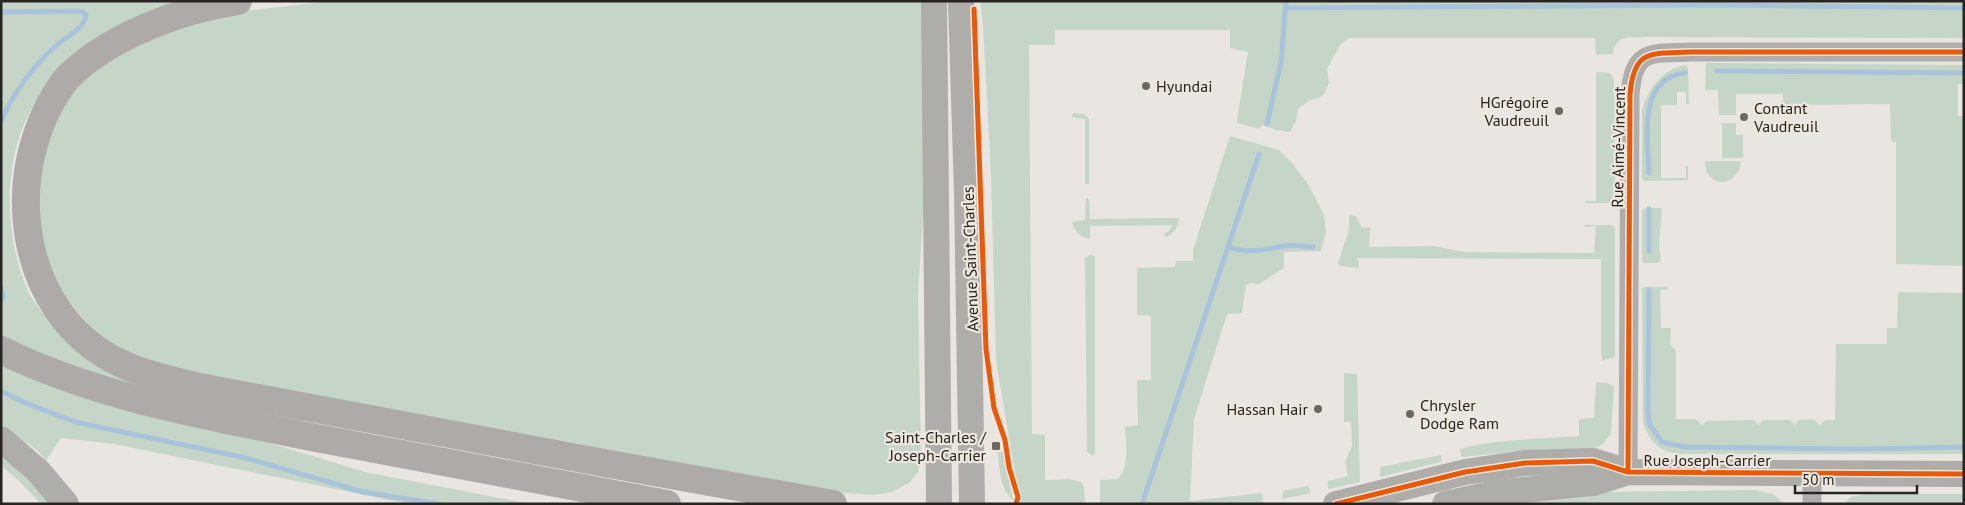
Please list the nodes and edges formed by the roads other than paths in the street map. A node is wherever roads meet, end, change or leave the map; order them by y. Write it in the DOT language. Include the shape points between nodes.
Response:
graph roads {
  1 [pos="238,1"];
  2 [pos="934,5"];
  3 [pos="961,5"];
  4 [pos="1964,52"];
  5 [pos="1,350"];
  6 [pos="1,439"];
  7 [pos="1628,472"];
  8 [pos="1812,473"];
  9 [pos="1964,474"];
  10 [pos="66,504"];
  11 [pos="667,504"];
  12 [pos="833,504"];
  13 [pos="939,504"];
  14 [pos="972,504"];
  15 [pos="1336,504"];
  16 [pos="1445,504"];
  17 [pos="1812,504"];
  1 -- 12 [label="highway" via="175,17 122,38 68,77 35,124 27,143 19,183 22,235 39,284 76,333 102,353 138,371 200,387"];
  2 -- 13 [label="main road, Avenue Saint-Charles"];
  3 -- 14 [label="main road, Avenue Saint-Charles"];
  4 -- 7 [label="street, Rue Aimé-Vincent" via="1690,52 1651,54 1637,64 1630,94"];
  5 -- 11 [label="highway" via="80,383 235,422"];
  6 -- 10 [label="main road" via="38,471"];
  7 -- 8 [label="main road, Rue Joseph-Carrier"];
  7 -- 15 [label="main road, Rue Joseph-Carrier" via="1592,461 1525,464 1459,473"];
  7 -- 16 [label="main road, Rue Joseph-Carrier" via="1593,483 1496,493"];
  8 -- 9 [label="main road, Rue Joseph-Carrier"];
  8 -- 17 [label="street"];
}
